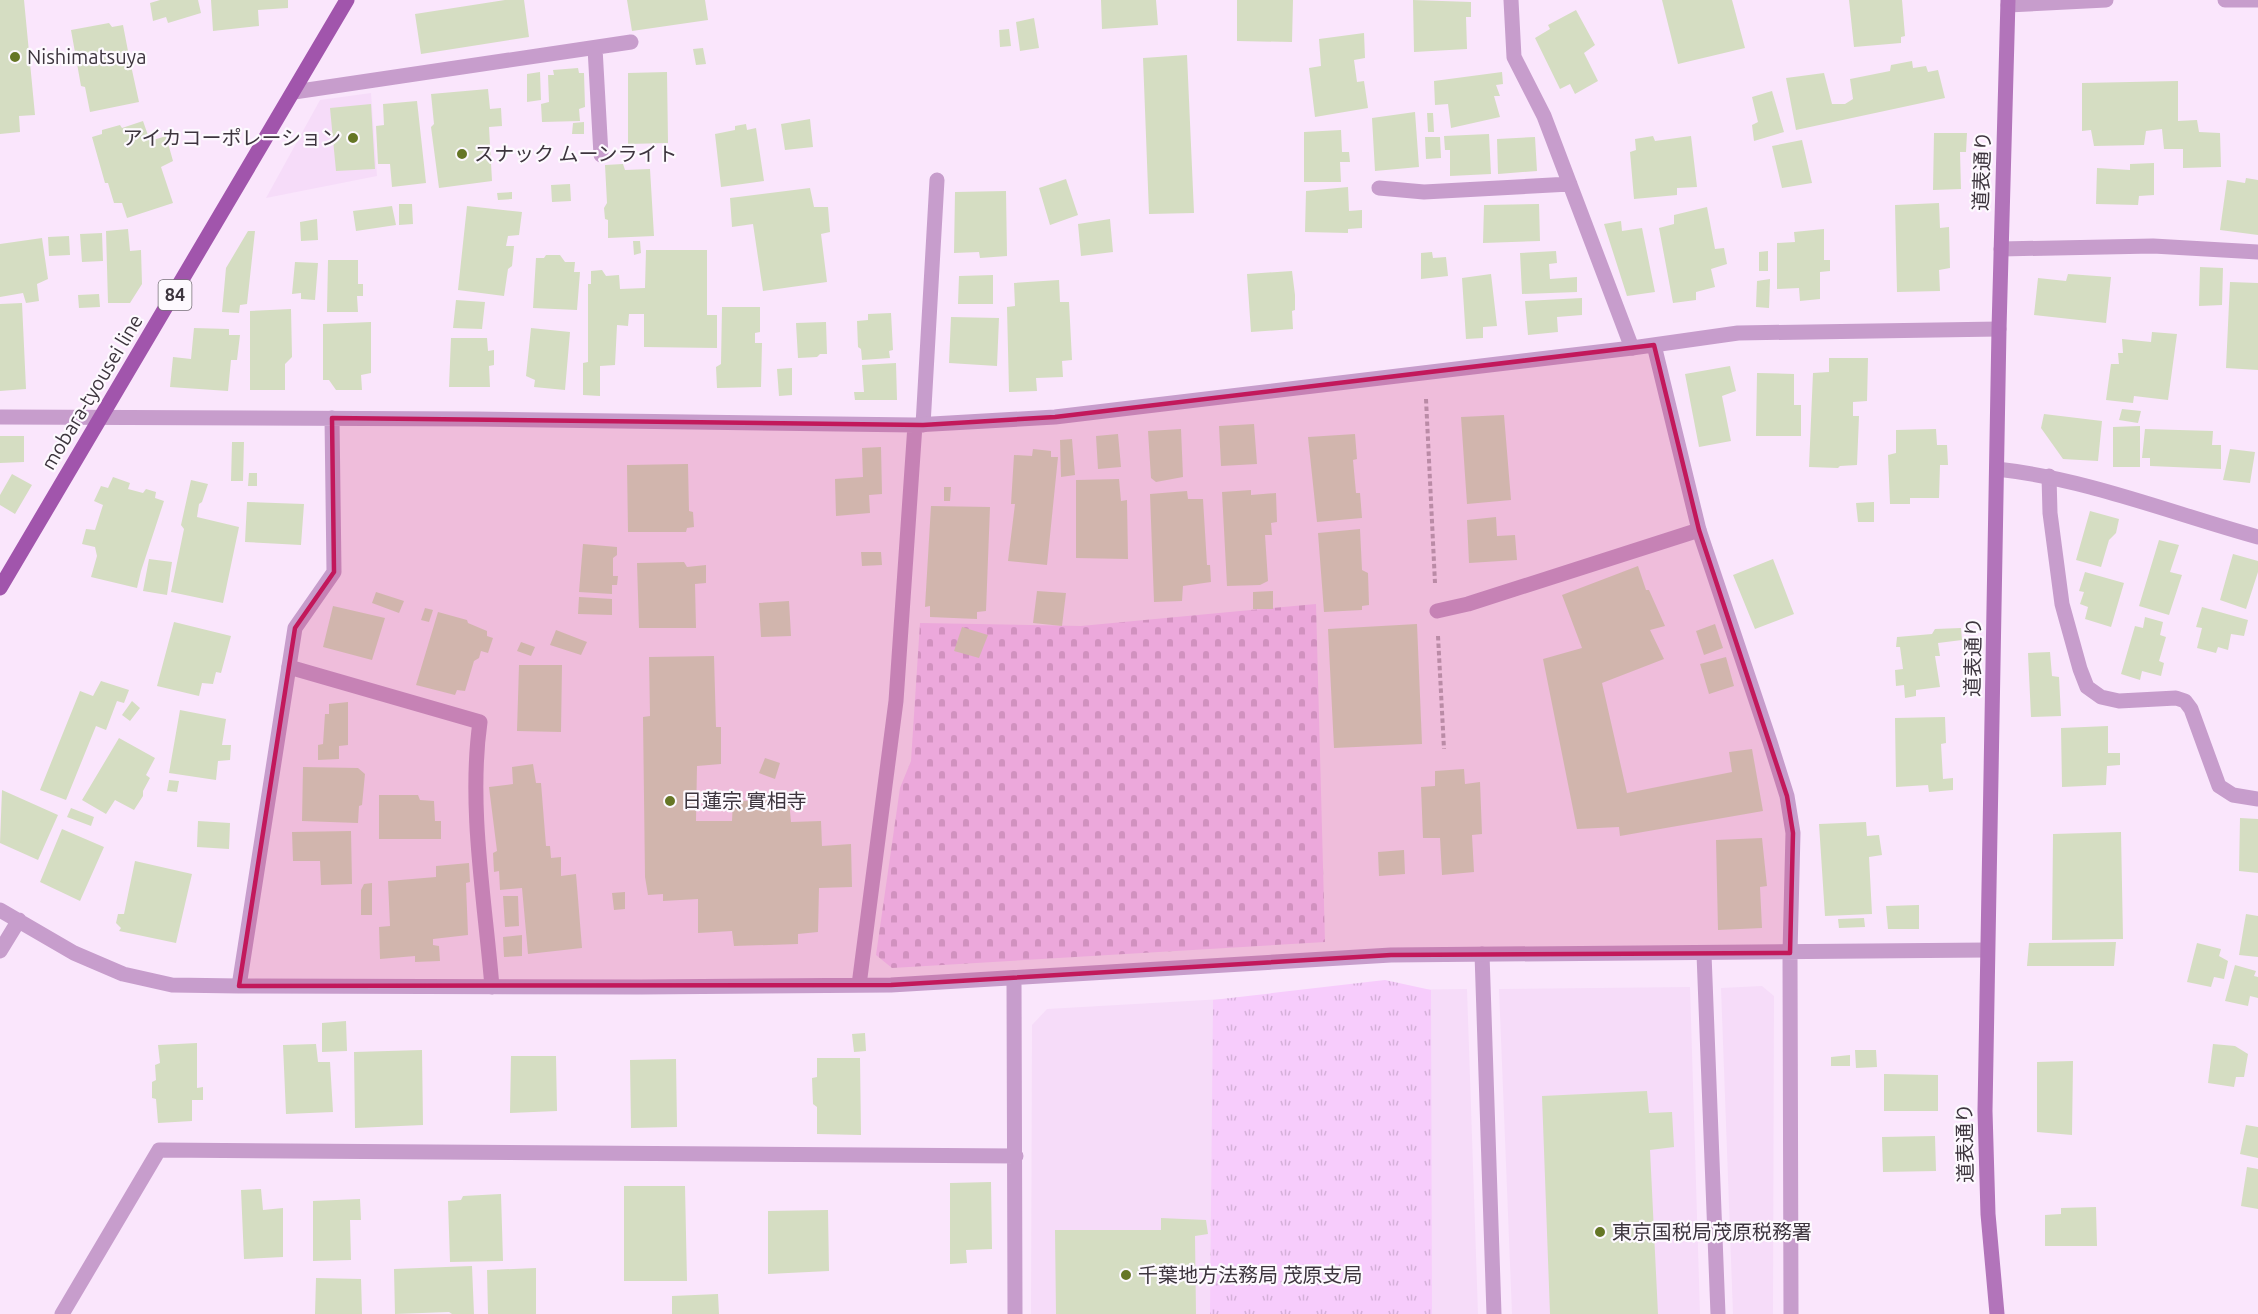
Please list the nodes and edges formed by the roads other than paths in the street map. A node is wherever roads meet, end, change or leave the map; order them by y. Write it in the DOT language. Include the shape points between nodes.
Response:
graph roads {
  1 [pos="347,0"];
  2 [pos="1511,0"];
  3 [pos="2106,0"];
  4 [pos="2225,0"];
  5 [pos="2257,0"];
  6 [pos="2008,2"];
  7 [pos="631,42"];
  8 [pos="595,48"];
  9 [pos="294,92"];
  10 [pos="600,155"];
  11 [pos="937,180"];
  12 [pos="1570,184"];
  13 [pos="1379,188"];
  14 [pos="2001,249"];
  15 [pos="2258,252"];
  16 [pos="1999,329"];
  17 [pos="1654,345"];
  18 [pos="1632,348"];
  19 [pos="0,417"];
  20 [pos="103,417"];
  21 [pos="332,418"];
  22 [pos="919,425"];
  23 [pos="1997,469"];
  24 [pos="2049,476"];
  25 [pos="1699,530"];
  26 [pos="2258,537"];
  27 [pos="0,588"];
  28 [pos="1437,611"];
  29 [pos="289,667"];
  30 [pos="2258,799"];
  31 [pos="0,910"];
  32 [pos="19,920"];
  33 [pos="1987,950"];
  34 [pos="0,951"];
  35 [pos="1790,953"];
  36 [pos="1482,954"];
  37 [pos="1704,954"];
  38 [pos="1014,978"];
  39 [pos="859,985"];
  40 [pos="239,986"];
  41 [pos="492,987"];
  42 [pos="1016,1156"];
  43 [pos="62,1314"];
  44 [pos="1016,1314"];
  45 [pos="1494,1314"];
  46 [pos="1718,1314"];
  47 [pos="1791,1314"];
  48 [pos="1997,1314"];
  1 -- 9 [label="main road, mobara-tyousei line / 84"];
  2 -- 12 [label="street" via="1514,57 1544,116"];
  3 -- 6 [label="street"];
  4 -- 5 [label="street"];
  6 -- 14 [label="street, 道表通り"];
  7 -- 8 [label="street"];
  8 -- 9 [label="street"];
  8 -- 10 [label="street"];
  9 -- 20 [label="main road, mobara-tyousei line / 84"];
  11 -- 22 [label="street"];
  12 -- 13 [label="street" via="1424,192"];
  12 -- 18 [label="street"];
  14 -- 15 [label="street" via="2153,246"];
  14 -- 16 [label="street, 道表通り"];
  16 -- 17 [label="street" via="1738,333"];
  16 -- 23 [label="street, 道表通り"];
  17 -- 18 [label="street"];
  17 -- 25 [label="street"];
  18 -- 22 [label="street" via="1055,417"];
  19 -- 20 [label="street"];
  20 -- 21 [label="street"];
  20 -- 27 [label="main road, mobara-tyousei line / 84"];
  21 -- 22 [label="street"];
  21 -- 29 [label="street" via="334,572 295,628"];
  22 -- 39 [label="street" via="896,701"];
  23 -- 24 [label="street"];
  23 -- 33 [label="street, 道表通り"];
  24 -- 26 [label="street"];
  24 -- 30 [label="street" via="2062,604 2087,687 2101,697 2119,701 2185,701 2219,786 2233,795"];
  25 -- 28 [label="street"];
  25 -- 35 [label="street" via="1787,796 1793,833"];
  29 -- 40 [label="street"];
  29 -- 41 [label="street" via="480,722 475,792"];
  31 -- 32 [label="street"];
  32 -- 34 [label="street"];
  32 -- 40 [label="street" via="74,954 123,974 172,985"];
  33 -- 35 [label="street"];
  33 -- 48 [label="street, 道表通り" via="1986,1162"];
  35 -- 37 [label="street"];
  35 -- 47 [label="street"];
  36 -- 37 [label="street"];
  36 -- 38 [label="street" via="1391,955"];
  36 -- 45 [label="street"];
  37 -- 46 [label="street"];
  38 -- 39 [label="street"];
  38 -- 42 [label="street"];
  39 -- 41 [label="street"];
  40 -- 41 [label="street"];
  42 -- 43 [label="street" via="159,1150"];
  42 -- 44 [label="street"];
}
